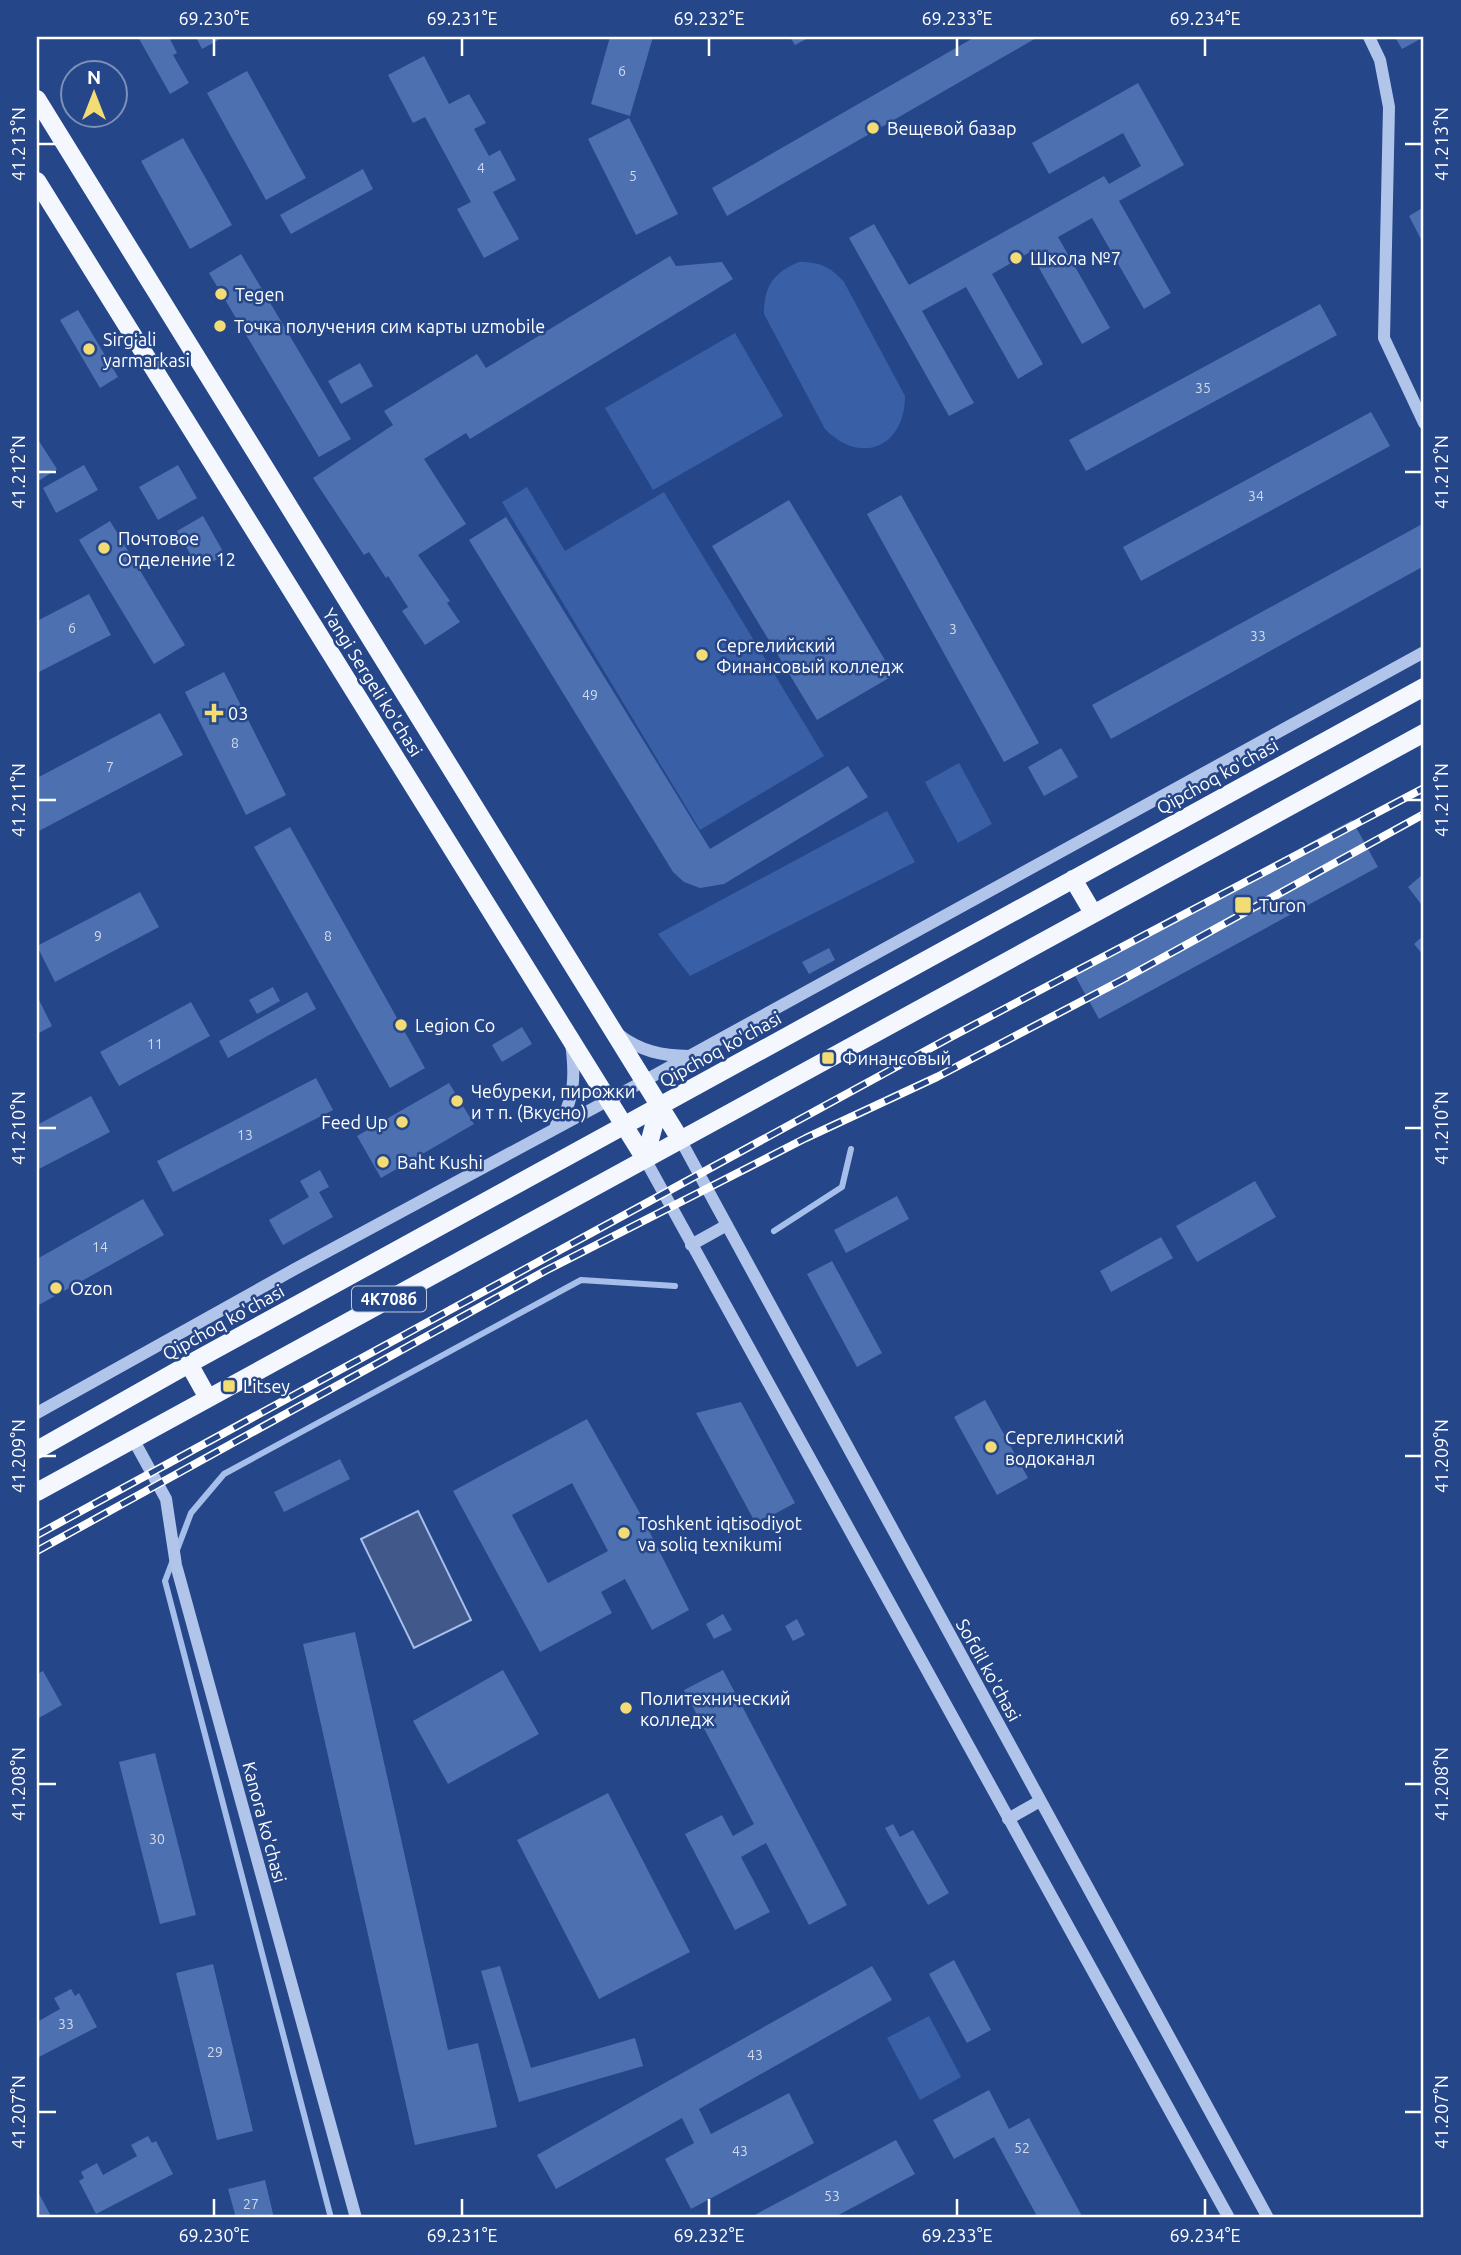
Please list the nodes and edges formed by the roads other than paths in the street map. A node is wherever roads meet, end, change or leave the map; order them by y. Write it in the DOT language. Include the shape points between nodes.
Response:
graph roads {
  1 [pos="1369,37"];
  2 [pos="37,99"];
  3 [pos="37,181"];
  4 [pos="1424,423"];
  5 [pos="1424,652"];
  6 [pos="1424,687"];
  7 [pos="1424,733"];
  8 [pos="1073,878"];
  9 [pos="1093,913"];
  10 [pos="607,1021"];
  11 [pos="571,1040"];
  12 [pos="690,1056"];
  13 [pos="644,1081"];
  14 [pos="608,1100"];
  15 [pos="659,1106"];
  16 [pos="624,1126"];
  17 [pos="550,1131"];
  18 [pos="680,1139"];
  19 [pos="645,1159"];
  20 [pos="727,1225"];
  21 [pos="691,1245"];
  22 [pos="189,1364"];
  23 [pos="208,1398"];
  24 [pos="37,1413"];
  25 [pos="133,1439"];
  26 [pos="37,1450"];
  27 [pos="37,1492"];
  28 [pos="1040,1801"];
  29 [pos="1008,1819"];
  30 [pos="356,2218"];
  31 [pos="1229,2218"];
  32 [pos="1268,2218"];
  1 -- 4 [label="street" via="1380,60 1388,107 1384,338"];
  2 -- 10 [label="main road, Yangi Sergeli ko'chasi"];
  3 -- 11 [label="main road, Yangi Sergeli ko'chasi"];
  5 -- 12 [label="street, Qipchoq ko'chasi"];
  6 -- 8 [label="main road, Qipchoq ko'chasi"];
  7 -- 9 [label="main road"];
  8 -- 9 [label="main road"];
  8 -- 15 [label="main road, Qipchoq ko'chasi"];
  9 -- 18 [label="main road"];
  10 -- 12 [label="street, Qipchoq ko'chasi" via="641,1048"];
  10 -- 13 [label="main road, Yangi Sergeli ko'chasi"];
  11 -- 14 [label="main road, Yangi Sergeli ko'chasi"];
  11 -- 17 [label="street, Qipchoq ko'chasi" via="570,1100"];
  12 -- 13 [label="street, Qipchoq ko'chasi"];
  13 -- 14 [label="street, Qipchoq ko'chasi"];
  13 -- 15 [label="main road, Yangi Sergeli ko'chasi"];
  14 -- 16 [label="main road, Yangi Sergeli ko'chasi"];
  14 -- 17 [label="street, Qipchoq ko'chasi"];
  15 -- 16 [label="main road, Qipchoq ko'chasi"];
  15 -- 18 [label="main road, Yangi Sergeli ko'chasi"];
  15 -- 19 [label="main road"];
  16 -- 19 [label="main road, Yangi Sergeli ko'chasi"];
  16 -- 22 [label="main road, Qipchoq ko'chasi"];
  17 -- 24 [label="street, Qipchoq ko'chasi"];
  18 -- 19 [label="main road"];
  18 -- 20 [label="street, Sofdil ko'chasi"];
  19 -- 21 [label="street"];
  19 -- 23 [label="main road, 4К708б"];
  20 -- 21 [label="street"];
  20 -- 28 [label="street, Sofdil ko'chasi"];
  21 -- 29 [label="street"];
  22 -- 23 [label="main road"];
  22 -- 26 [label="main road, Qipchoq ko'chasi"];
  23 -- 25 [label="main road, 4К708б"];
  25 -- 27 [label="main road"];
  25 -- 30 [label="street, Kanora ko'chasi" via="166,1499 176,1565"];
  28 -- 29 [label="street"];
  28 -- 32 [label="street, Sofdil ko'chasi"];
  29 -- 31 [label="street"];
}
